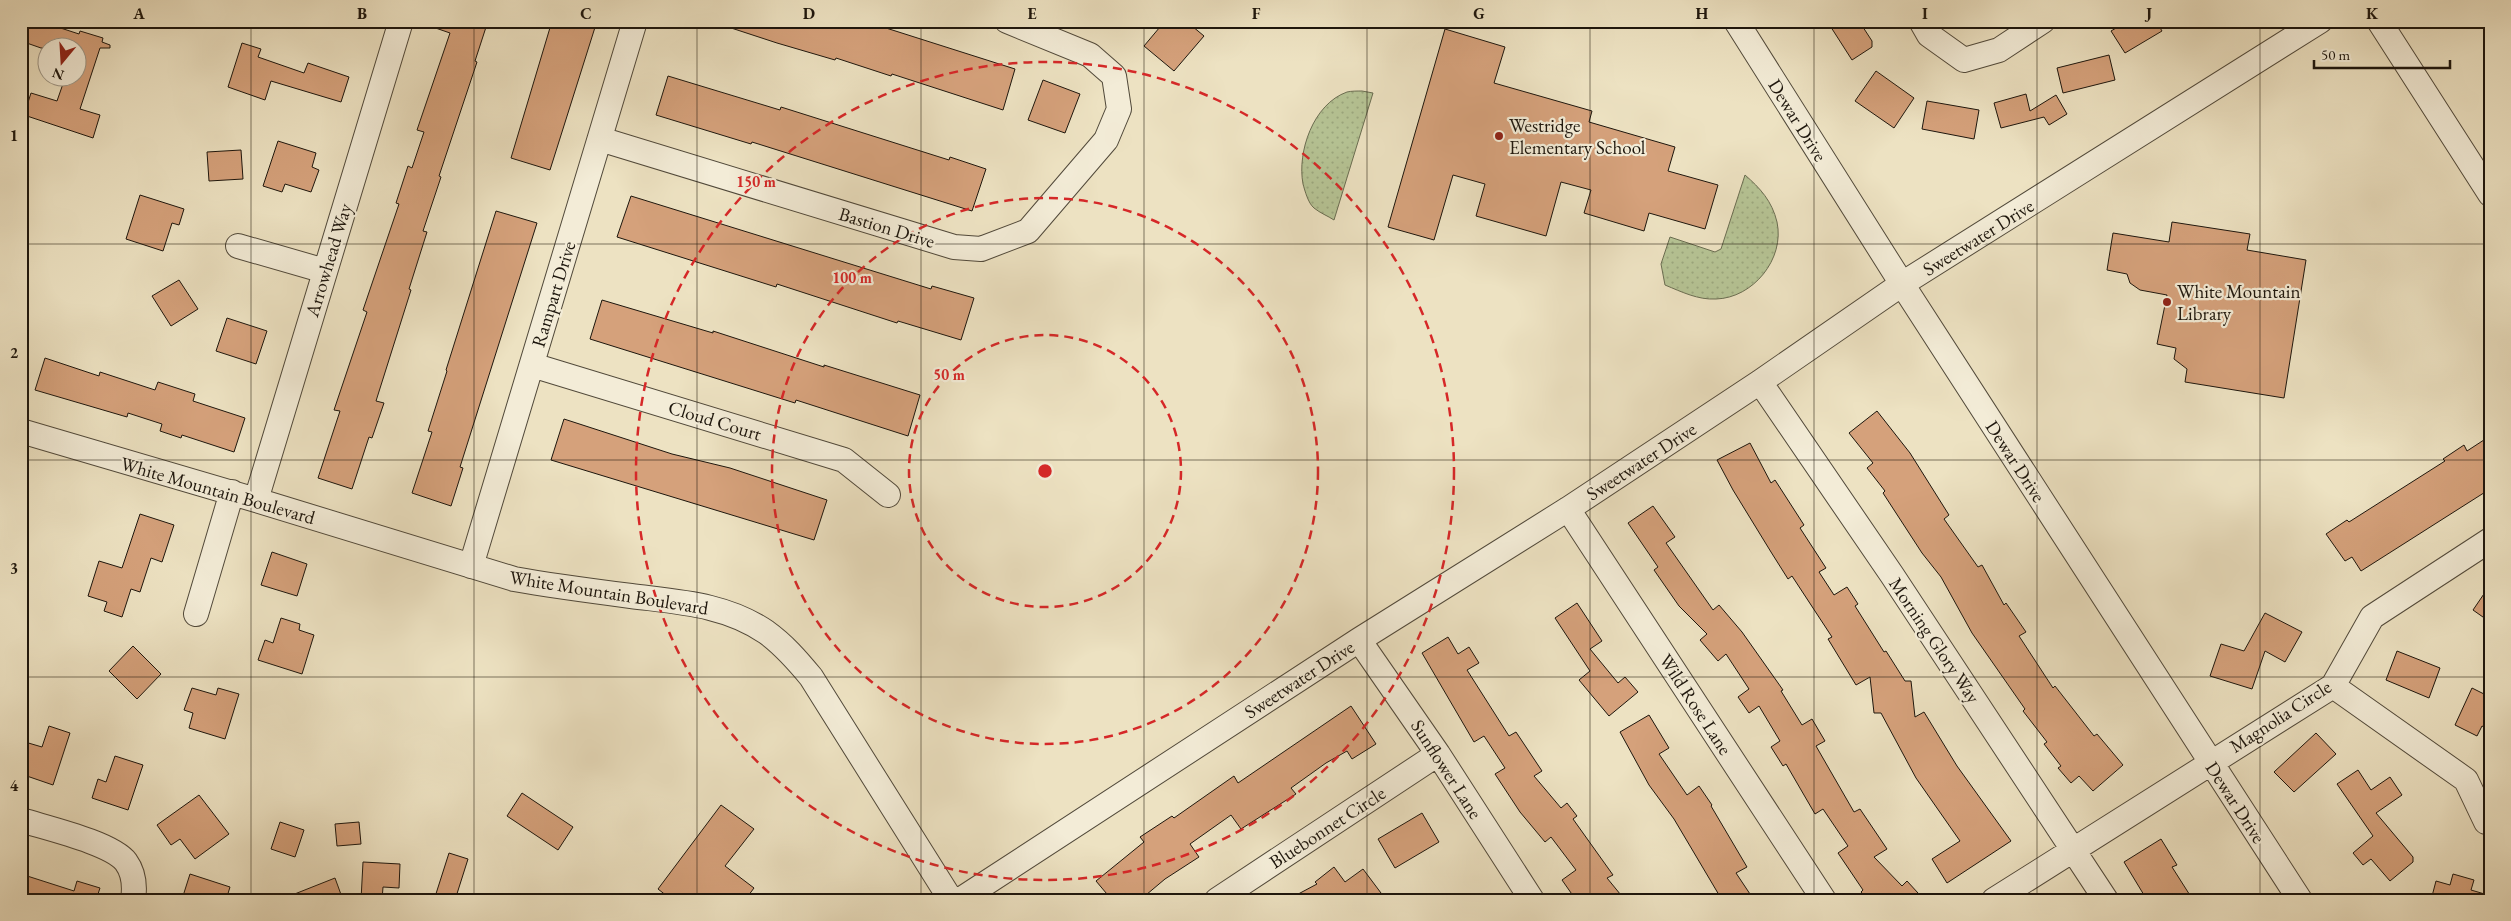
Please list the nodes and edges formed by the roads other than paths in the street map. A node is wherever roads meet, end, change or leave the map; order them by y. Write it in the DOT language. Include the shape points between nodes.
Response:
graph roads {
  1 [pos="635,21"];
  2 [pos="1007,21"];
  3 [pos="1736,21"];
  4 [pos="1920,21"];
  5 [pos="2043,21"];
  6 [pos="2320,21"];
  7 [pos="2379,21"];
  8 [pos="393,23"];
  9 [pos="600,139"];
  10 [pos="2490,194"];
  11 [pos="238,246"];
  12 [pos="325,271"];
  13 [pos="1902,284"];
  14 [pos="532,365"];
  15 [pos="1760,382"];
  16 [pos="21,431"];
  17 [pos="232,492"];
  18 [pos="888,495"];
  19 [pos="256,500"];
  20 [pos="1568,509"];
  21 [pos="2490,540"];
  22 [pos="471,566"];
  23 [pos="196,614"];
  24 [pos="1359,640"];
  25 [pos="2333,686"];
  26 [pos="1438,754"];
  27 [pos="2210,762"];
  28 [pos="21,820"];
  29 [pos="2486,822"];
  30 [pos="2074,850"];
  31 [pos="133,889"];
  32 [pos="951,900"];
  33 [pos="960,900"];
  34 [pos="1217,900"];
  35 [pos="1532,900"];
  36 [pos="1824,900"];
  37 [pos="1994,900"];
  38 [pos="2106,900"];
  39 [pos="2300,900"];
  1 -- 9 [label="street, Rampart Drive"];
  2 -- 9 [label="street, Bastion Drive" via="1090,55 1114,76 1119,109 1106,140 1028,231 981,249 954,247"];
  3 -- 13 [label="street, Dewar Drive"];
  4 -- 5 [label="street" via="1930,35 1964,60 1999,50"];
  6 -- 13 [label="street, Sweetwater Drive"];
  7 -- 10 [label="street"];
  8 -- 12 [label="street, Arrowhead Way"];
  9 -- 14 [label="street, Rampart Drive"];
  11 -- 12 [label="street"];
  12 -- 19 [label="street, Arrowhead Way"];
  13 -- 15 [label="street, Sweetwater Drive"];
  13 -- 27 [label="street, Dewar Drive"];
  14 -- 18 [label="street, Cloud Court" via="844,460"];
  14 -- 22 [label="street, Rampart Drive"];
  15 -- 20 [label="street, Sweetwater Drive"];
  15 -- 30 [label="street, Morning Glory Way"];
  16 -- 17 [label="street, White Mountain Boulevard"];
  17 -- 19 [label="street, White Mountain Boulevard"];
  17 -- 23 [label="street"];
  19 -- 22 [label="street, White Mountain Boulevard"];
  20 -- 24 [label="street, Sweetwater Drive"];
  20 -- 36 [label="street, Wild Rose Lane"];
  21 -- 25 [label="street, Magnolia Circle" via="2372,617"];
  22 -- 32 [label="street, White Mountain Boulevard" via="552,586 708,605 764,631 788,650 811,677"];
  24 -- 26 [label="street, Sunflower Lane"];
  24 -- 33 [label="street, Sweetwater Drive"];
  25 -- 27 [label="street, Magnolia Circle"];
  25 -- 29 [label="street" via="2466,780"];
  26 -- 34 [label="street, Bluebonnet Circle"];
  26 -- 35 [label="street, Sunflower Lane"];
  27 -- 30 [label="street, Magnolia Circle"];
  27 -- 39 [label="street, Dewar Drive"];
  28 -- 31 [label="street" via="110,848 126,862"];
  30 -- 37 [label="street, Magnolia Circle"];
  30 -- 38 [label="street, Morning Glory Way"];
}
